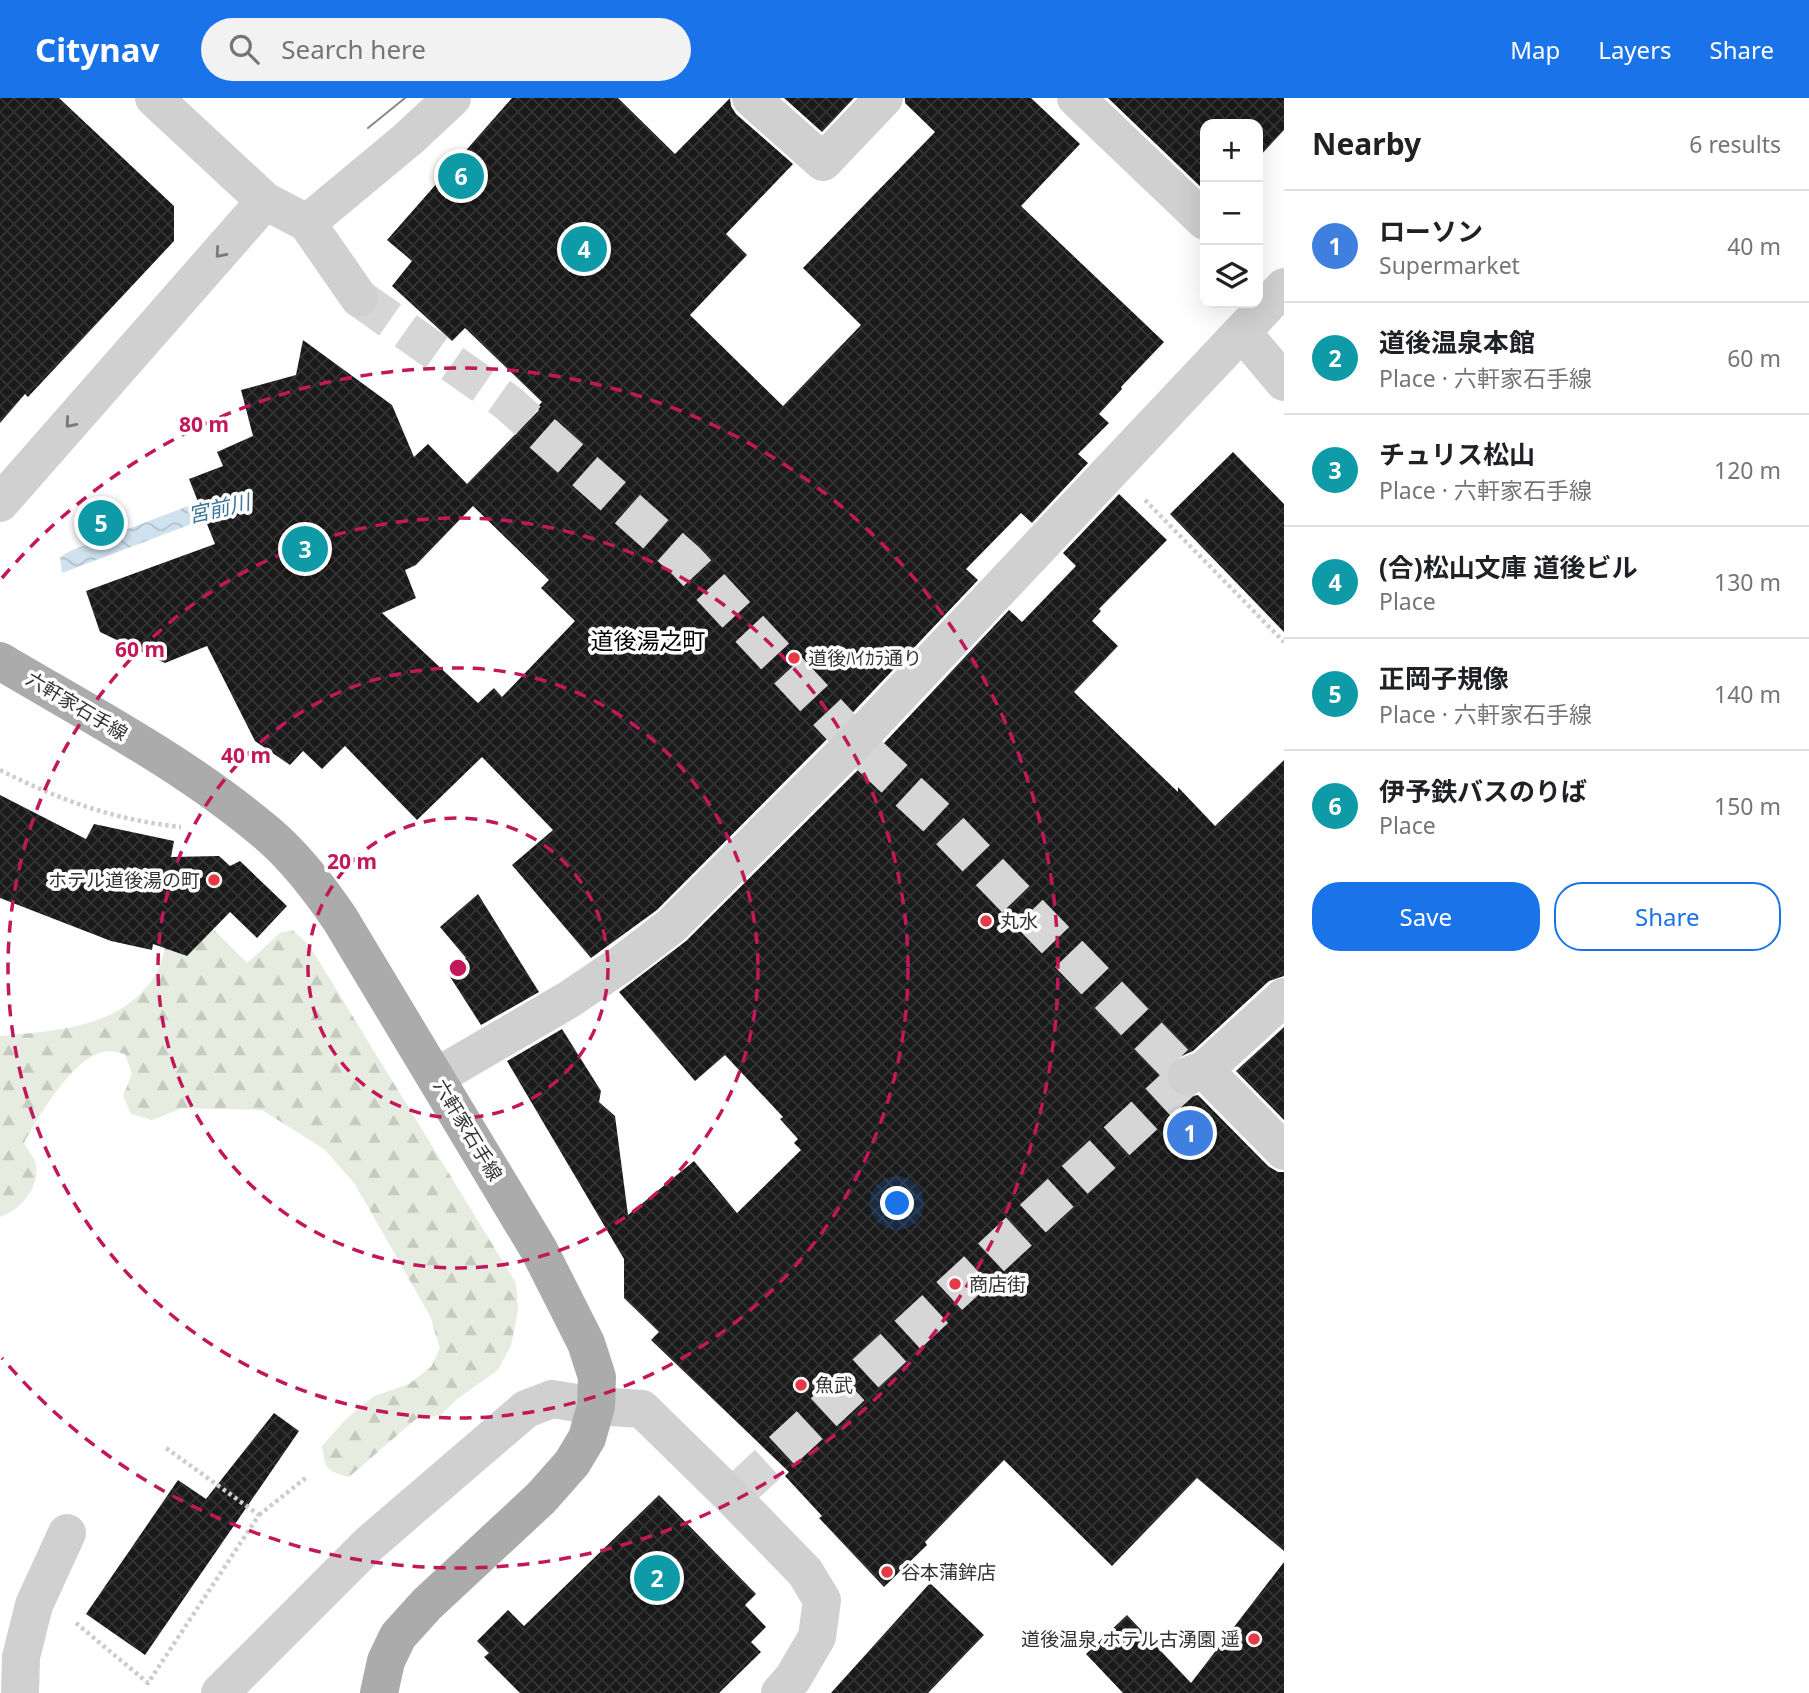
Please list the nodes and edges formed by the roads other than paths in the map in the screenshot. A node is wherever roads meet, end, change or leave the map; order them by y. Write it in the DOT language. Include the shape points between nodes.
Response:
graph roads {
  1 [pos="154,98"];
  2 [pos="452,98"];
  3 [pos="751,98"];
  4 [pos="884,98"];
  5 [pos="1076,98"];
  6 [pos="265,201"];
  7 [pos="1200,216"];
  8 [pos="307,223"];
  9 [pos="1274,283"];
  10 [pos="359,298"];
  11 [pos="1242,332"];
  12 [pos="1284,382"];
  13 [pos="0,503"];
  14 [pos="0,661"];
  15 [pos="1284,998"];
  16 [pos="436,1077"];
  17 [pos="1284,1151"];
  18 [pos="596,1406"];
  19 [pos="67,1532"];
  20 [pos="20,1693"];
  21 [pos="220,1693"];
  22 [pos="379,1693"];
  23 [pos="780,1693"];
  1 -- 6 [label="street"];
  2 -- 8 [label="street"];
  3 -- 4 [label="street" via="822,162"];
  5 -- 7 [label="street"];
  6 -- 8 [label="street"];
  6 -- 13 [label="street, one-way"];
  8 -- 10 [label="street"];
  9 -- 11 [label="street"];
  11 -- 12 [label="street"];
  11 -- 16 [label="street" via="855,742 671,926 568,1000"];
  14 -- 16 [label="main road, 六軒家石手線" via="150,750 270,835 311,878 340,919"];
  15 -- 17 [label="street" via="1196,1073"];
  16 -- 18 [label="main road, 六軒家石手線" via="539,1250 586,1343 597,1377"];
  18 -- 21 [label="street" via="552,1399 526,1409 370,1543"];
  18 -- 22 [label="main road, 六軒家石手線" via="587,1438 572,1463 398,1636"];
  18 -- 23 [label="street" via="642,1409 805,1572 822,1600 817,1637"];
  19 -- 20 [label="street" via="34,1605 21,1657"];
}
